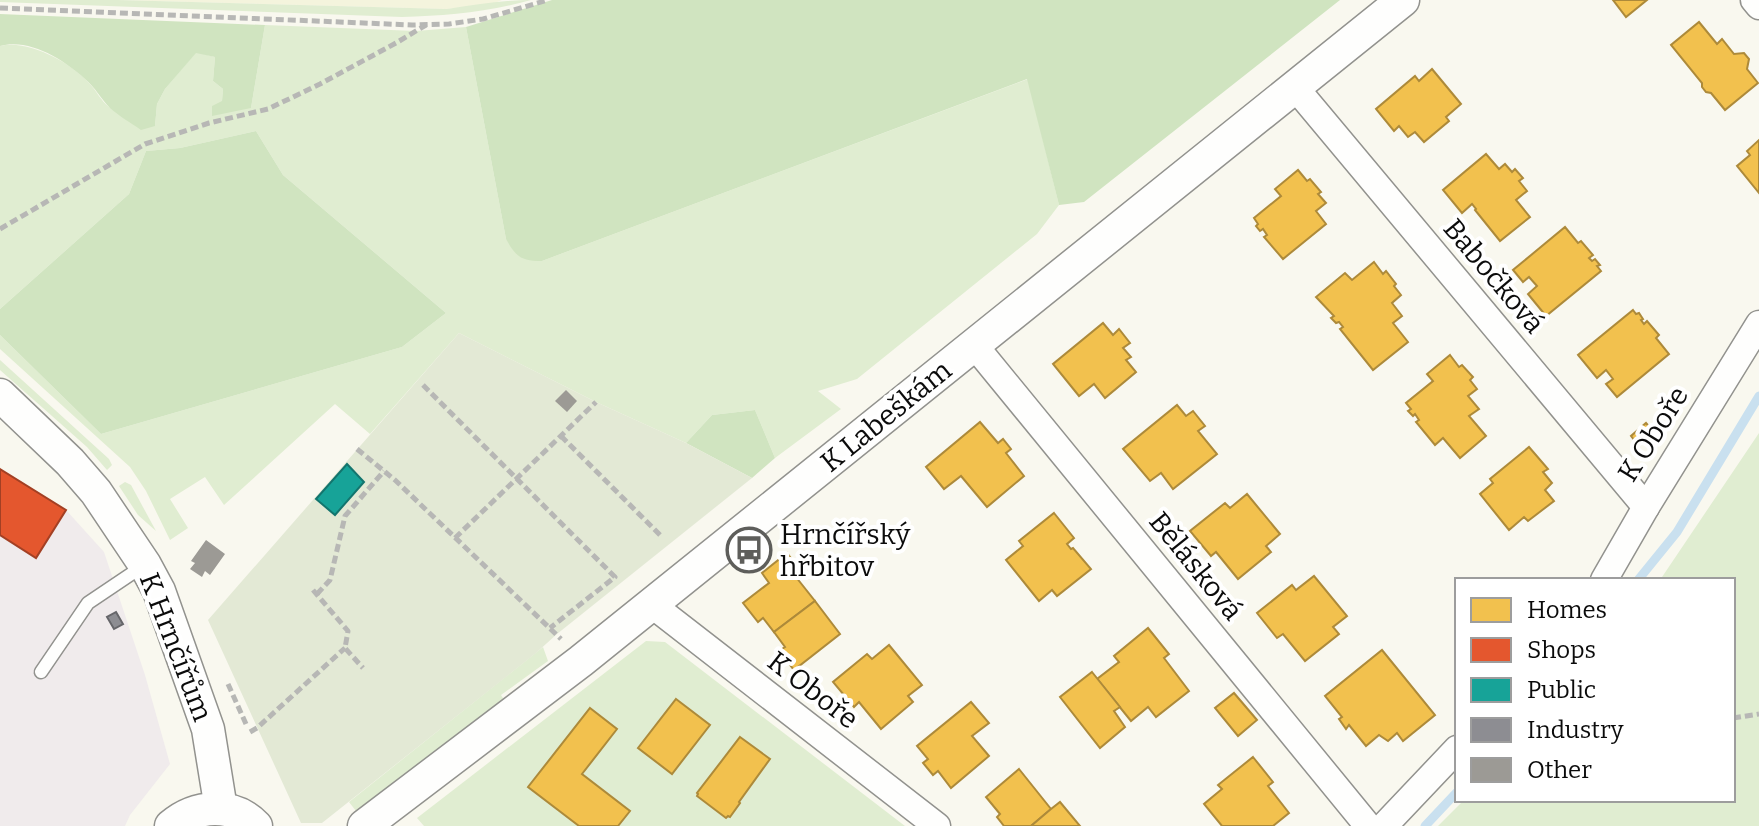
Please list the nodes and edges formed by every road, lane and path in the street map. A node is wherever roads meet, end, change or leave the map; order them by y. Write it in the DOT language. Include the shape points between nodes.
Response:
graph roads {
  1 [pos="548,0"];
  2 [pos="1403,0"];
  3 [pos="1754,0"];
  4 [pos="1759,6"];
  5 [pos="0,8"];
  6 [pos="427,24"];
  7 [pos="1294,86"];
  8 [pos="0,229"];
  9 [pos="1759,324"];
  10 [pos="975,346"];
  11 [pos="423,385"];
  12 [pos="0,395"];
  13 [pos="596,402"];
  14 [pos="561,436"];
  15 [pos="357,449"];
  16 [pos="384,471"];
  17 [pos="517,478"];
  18 [pos="1646,507"];
  19 [pos="660,535"];
  20 [pos="455,538"];
  21 [pos="145,565"];
  22 [pos="1605,578"];
  23 [pos="651,604"];
  24 [pos="550,628"];
  25 [pos="567,645"];
  26 [pos="345,648"];
  27 [pos="363,668"];
  28 [pos="41,672"];
  29 [pos="228,683"];
  30 [pos="1759,714"];
  31 [pos="1735,718"];
  32 [pos="246,724"];
  33 [pos="250,732"];
  34 [pos="1455,751"];
  35 [pos="221,809"];
  36 [pos="171,826"];
  37 [pos="256,826"];
  38 [pos="364,826"];
  39 [pos="937,826"];
  40 [pos="1368,826"];
  41 [pos="1384,826"];
  1 -- 6 [label="path" via="483,19"];
  2 -- 7 [label="street, K Labeškám"];
  3 -- 4 [label="street"];
  5 -- 6 [label="path"];
  6 -- 8 [label="path" via="268,109 145,144"];
  7 -- 10 [label="street, K Labeškám"];
  7 -- 18 [label="street, Babočková"];
  9 -- 18 [label="street, K Oboře"];
  10 -- 23 [label="street, K Labeškám"];
  10 -- 40 [label="street, Bělásková"];
  11 -- 17 [label="path"];
  12 -- 21 [label="street, K Hrnčířům" via="96,492"];
  13 -- 14 [label="path"];
  14 -- 17 [label="path"];
  14 -- 19 [label="path"];
  15 -- 16 [label="path"];
  16 -- 20 [label="path"];
  16 -- 26 [label="path" via="345,516 330,580 315,592 348,631"];
  17 -- 20 [label="path"];
  17 -- 24 [label="path" via="615,577"];
  18 -- 22 [label="street, K Oboře"];
  20 -- 24 [label="path"];
  21 -- 28 [label="lane" via="88,603"];
  21 -- 35 [label="street, K Hrnčířům" via="208,729"];
  23 -- 38 [label="street, K Labeškám"];
  23 -- 39 [label="street, K Oboře"];
  24 -- 25 [label="path"];
  26 -- 27 [label="path"];
  26 -- 33 [label="path"];
  29 -- 32 [label="path"];
  30 -- 31 [label="path"];
  34 -- 41 [label="street"];
  35 -- 36 [label="street" via="188,814"];
  35 -- 37 [label="street"];
}
